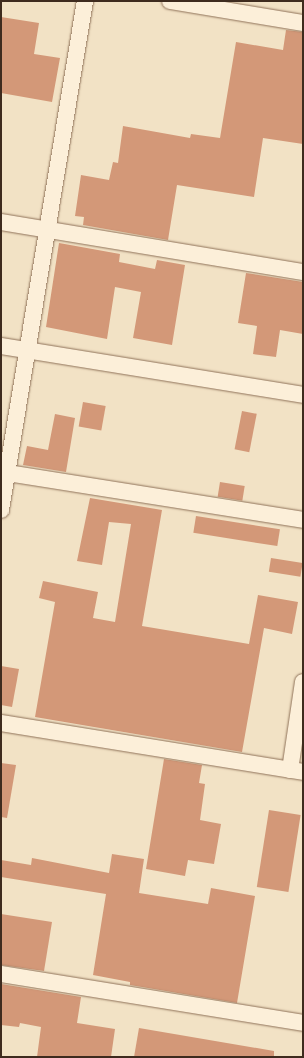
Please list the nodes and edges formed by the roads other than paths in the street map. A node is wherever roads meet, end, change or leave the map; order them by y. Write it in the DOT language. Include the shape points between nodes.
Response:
graph roads {
  1 [pos="85,1"];
  2 [pos="170,1"];
  3 [pos="303,23"];
  4 [pos="1,222"];
  5 [pos="46,229"];
  6 [pos="303,272"];
  7 [pos="1,346"];
  8 [pos="28,351"];
  9 [pos="303,395"];
  10 [pos="4,472"];
  11 [pos="1,510"];
  12 [pos="303,520"];
  13 [pos="303,682"];
  14 [pos="1,723"];
  15 [pos="296,771"];
  16 [pos="1,974"];
  17 [pos="303,1023"];
  1 -- 5 [label="street"];
  2 -- 3 [label="street"];
  4 -- 5 [label="street"];
  5 -- 6 [label="street"];
  5 -- 8 [label="street"];
  7 -- 8 [label="street"];
  8 -- 9 [label="street"];
  8 -- 10 [label="street"];
  10 -- 11 [label="street"];
  10 -- 12 [label="street"];
  13 -- 15 [label="street"];
  14 -- 15 [label="street"];
  16 -- 17 [label="street"];
}
